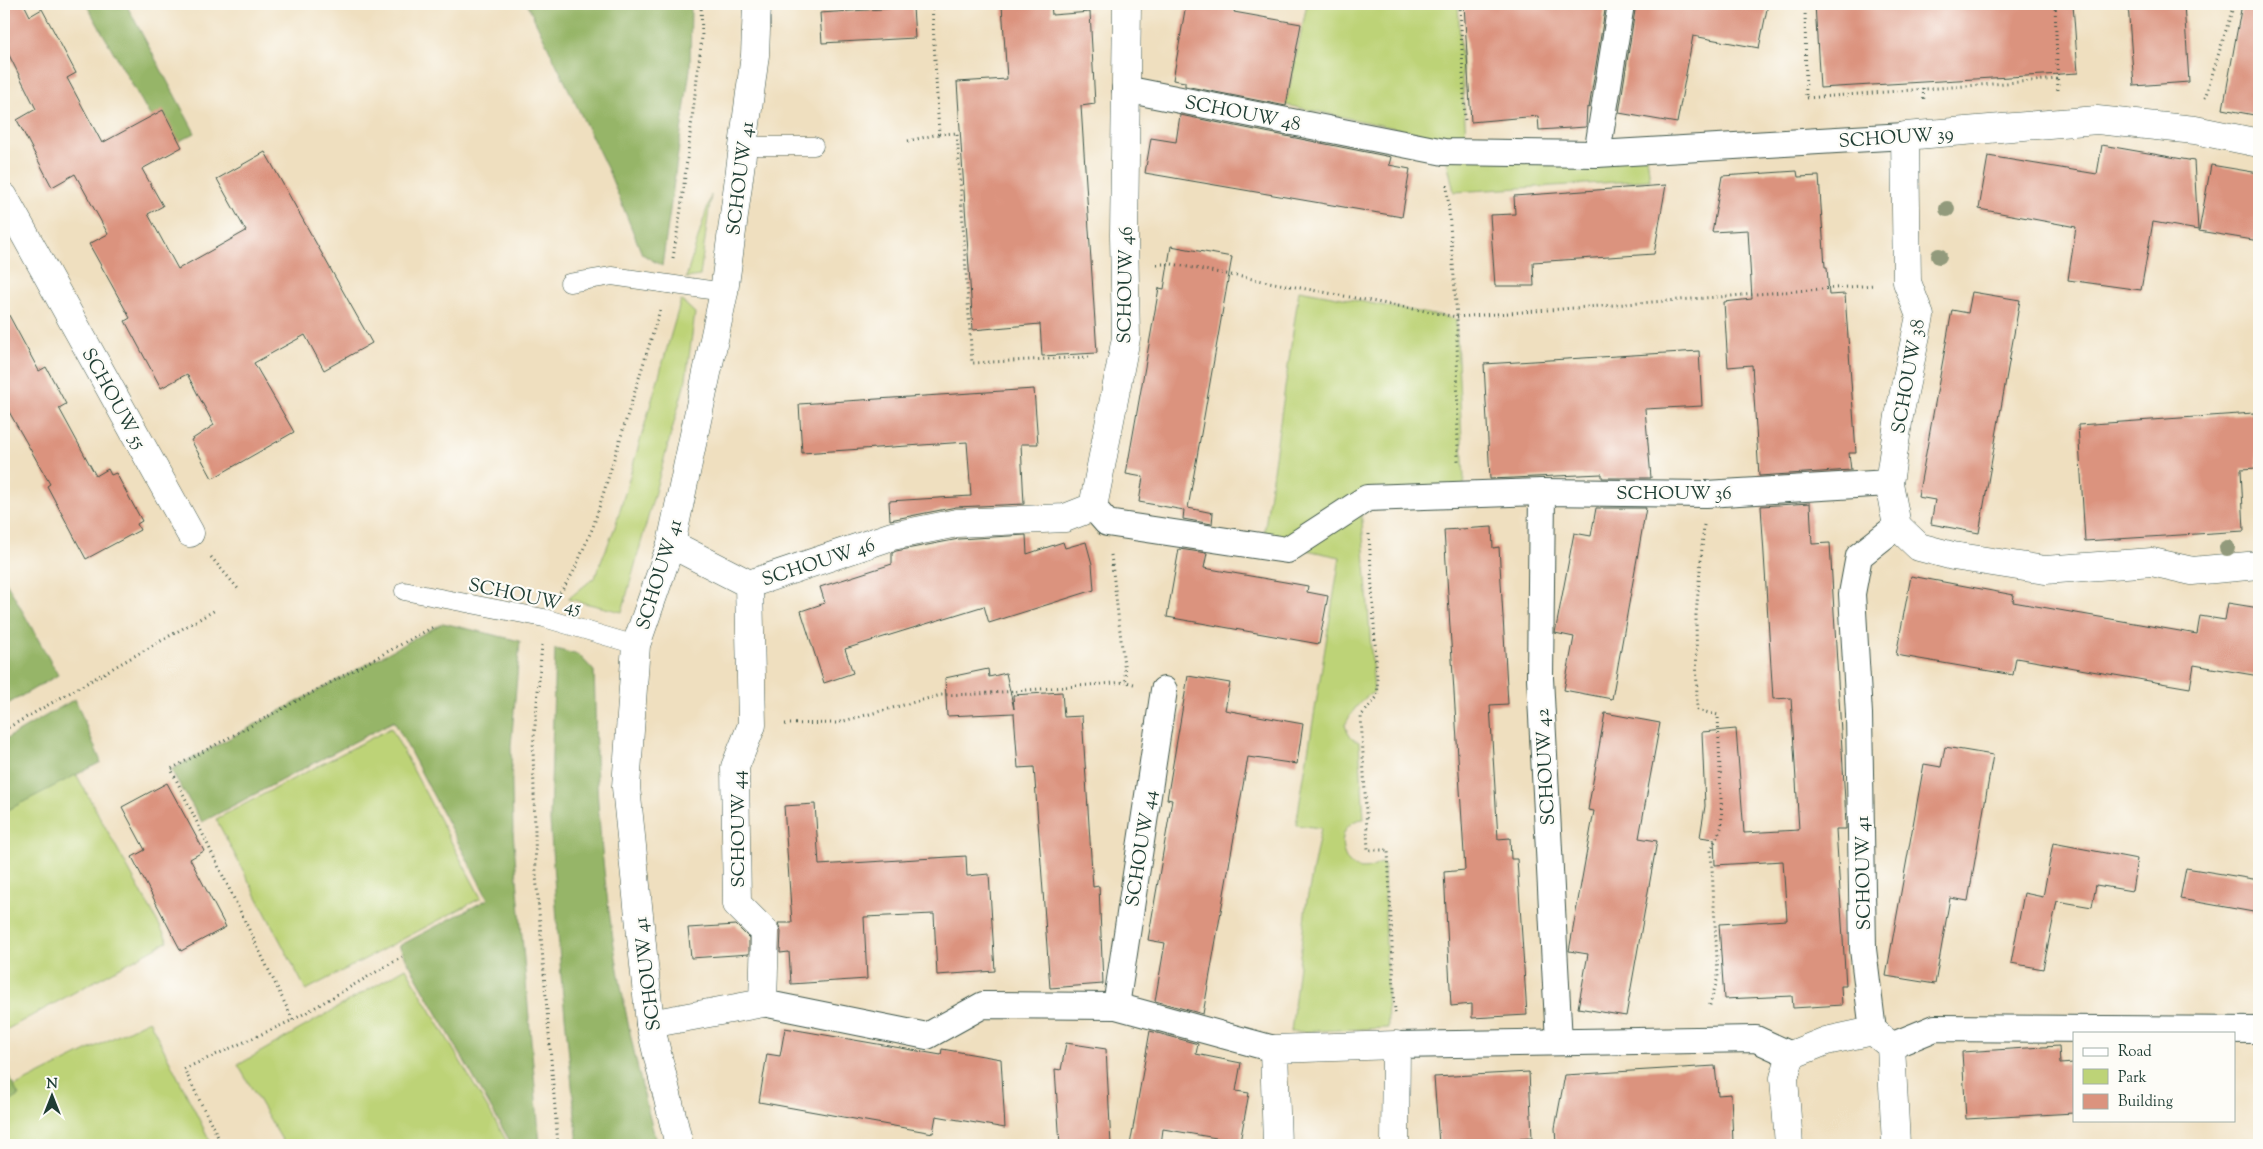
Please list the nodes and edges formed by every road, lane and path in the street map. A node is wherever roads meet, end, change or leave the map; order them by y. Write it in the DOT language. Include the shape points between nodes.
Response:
graph roads {
  1 [pos="701,4"];
  2 [pos="850,4"];
  3 [pos="932,4"];
  4 [pos="1127,4"];
  5 [pos="1460,4"];
  6 [pos="1621,4"];
  7 [pos="1805,4"];
  8 [pos="2055,4"];
  9 [pos="2234,4"];
  10 [pos="757,6"];
  11 [pos="2059,79"];
  12 [pos="1125,89"];
  13 [pos="2057,124"];
  14 [pos="2196,130"];
  15 [pos="939,134"];
  16 [pos="1905,136"];
  17 [pos="908,141"];
  18 [pos="2259,144"];
  19 [pos="743,146"];
  20 [pos="814,146"];
  21 [pos="1455,152"];
  22 [pos="1597,154"];
  23 [pos="4,197"];
  24 [pos="1125,262"];
  25 [pos="1907,282"];
  26 [pos="569,283"];
  27 [pos="668,284"];
  28 [pos="724,292"];
  29 [pos="1457,317"];
  30 [pos="1122,355"];
  31 [pos="1889,483"];
  32 [pos="1542,492"];
  33 [pos="1458,494"];
  34 [pos="1706,494"];
  35 [pos="1367,498"];
  36 [pos="1100,515"];
  37 [pos="1897,526"];
  38 [pos="190,533"];
  39 [pos="671,544"];
  40 [pos="2259,566"];
  41 [pos="749,584"];
  42 [pos="240,591"];
  43 [pos="404,591"];
  44 [pos="473,606"];
  45 [pos="217,609"];
  46 [pos="544,618"];
  47 [pos="636,645"];
  48 [pos="1126,682"];
  49 [pos="1164,690"];
  50 [pos="752,725"];
  51 [pos="4,730"];
  52 [pos="402,957"];
  53 [pos="763,1003"];
  54 [pos="1116,1006"];
  55 [pos="293,1020"];
  56 [pos="650,1024"];
  57 [pos="2259,1030"];
  58 [pos="1882,1038"];
  59 [pos="1699,1040"];
  60 [pos="1559,1042"];
  61 [pos="1396,1045"];
  62 [pos="1274,1049"];
  63 [pos="1790,1055"];
  64 [pos="222,1145"];
  65 [pos="558,1145"];
  66 [pos="679,1145"];
  67 [pos="1276,1145"];
  68 [pos="1395,1145"];
  69 [pos="1789,1145"];
  70 [pos="1896,1145"];
  1 -- 27 [label="path" via="702,37 681,209"];
  2 -- 10 [label="path"];
  3 -- 15 [label="path"];
  4 -- 12 [label="street"];
  5 -- 21 [label="path"];
  6 -- 22 [label="street"];
  7 -- 11 [label="path" via="1806,98"];
  8 -- 11 [label="path"];
  9 -- 14 [label="path"];
  10 -- 19 [label="street, SCHOUW 41" via="755,55"];
  11 -- 13 [label="path"];
  12 -- 21 [label="street, SCHOUW 48"];
  12 -- 24 [label="street, SCHOUW 46"];
  13 -- 14 [label="street, SCHOUW 39" via="2097,120"];
  13 -- 16 [label="street, SCHOUW 39"];
  14 -- 18 [label="street, SCHOUW 39"];
  15 -- 17 [label="path"];
  15 -- 30 [label="path" via="957,133 972,363"];
  16 -- 22 [label="street, SCHOUW 39"];
  16 -- 25 [label="street, SCHOUW 38"];
  19 -- 20 [label="lane"];
  19 -- 28 [label="street, SCHOUW 41"];
  21 -- 22 [label="street, SCHOUW 39"];
  21 -- 29 [label="path"];
  23 -- 38 [label="street, SCHOUW 55"];
  24 -- 29 [label="path" via="1172,264"];
  24 -- 30 [label="street, SCHOUW 46" via="1126,338"];
  25 -- 29 [label="path"];
  25 -- 31 [label="street, SCHOUW 38" via="1920,316"];
  26 -- 27 [label="lane" via="612,276"];
  27 -- 28 [label="lane"];
  27 -- 46 [label="path" via="593,527 573,573"];
  28 -- 39 [label="street, SCHOUW 41"];
  29 -- 33 [label="path"];
  30 -- 36 [label="street, SCHOUW 46"];
  31 -- 34 [label="street, SCHOUW 36"];
  31 -- 37 [label="street, SCHOUW 38"];
  32 -- 33 [label="street, SCHOUW 36"];
  32 -- 34 [label="street, SCHOUW 36"];
  32 -- 60 [label="street, SCHOUW 42" via="1540,678"];
  33 -- 35 [label="street"];
  34 -- 59 [label="path" via="1696,615 1697,710 1718,715 1722,826 1711,850 1718,977"];
  35 -- 36 [label="street, SCHOUW 46" via="1287,550"];
  35 -- 61 [label="path" via="1378,696 1361,716 1368,850 1388,850"];
  36 -- 41 [label="street, SCHOUW 46" via="957,522 892,536"];
  36 -- 48 [label="path"];
  37 -- 40 [label="street" via="1919,547 1953,556 2044,570 2152,562 2192,571"];
  37 -- 58 [label="street, SCHOUW 41" via="1859,556 1852,594 1859,714 1863,949"];
  38 -- 42 [label="path"];
  39 -- 41 [label="street"];
  39 -- 47 [label="street, SCHOUW 41"];
  41 -- 50 [label="street, SCHOUW 44"];
  43 -- 44 [label="lane, SCHOUW 45"];
  44 -- 46 [label="lane, SCHOUW 45"];
  44 -- 55 [label="path" via="171,769"];
  45 -- 51 [label="path"];
  46 -- 47 [label="lane, SCHOUW 45"];
  46 -- 65 [label="path" via="533,767 536,876"];
  47 -- 56 [label="street, SCHOUW 41" via="626,787"];
  48 -- 49 [label="path"];
  48 -- 50 [label="path" via="941,695 836,723"];
  49 -- 54 [label="street, SCHOUW 44"];
  50 -- 53 [label="street, SCHOUW 44" via="735,767 737,904 765,932"];
  52 -- 55 [label="path"];
  53 -- 54 [label="street" via="927,1036 983,1005"];
  53 -- 56 [label="street"];
  54 -- 62 [label="street"];
  55 -- 64 [label="path" via="184,1069"];
  56 -- 66 [label="street, SCHOUW 41"];
  57 -- 58 [label="street" via="1935,1028"];
  58 -- 63 [label="street" via="1826,1041"];
  58 -- 70 [label="street, SCHOUW 41"];
  59 -- 60 [label="street"];
  59 -- 63 [label="street" via="1756,1039"];
  60 -- 61 [label="street"];
  61 -- 62 [label="street"];
  61 -- 68 [label="street"];
  62 -- 67 [label="street"];
  63 -- 69 [label="street" via="1784,1078"];
}
